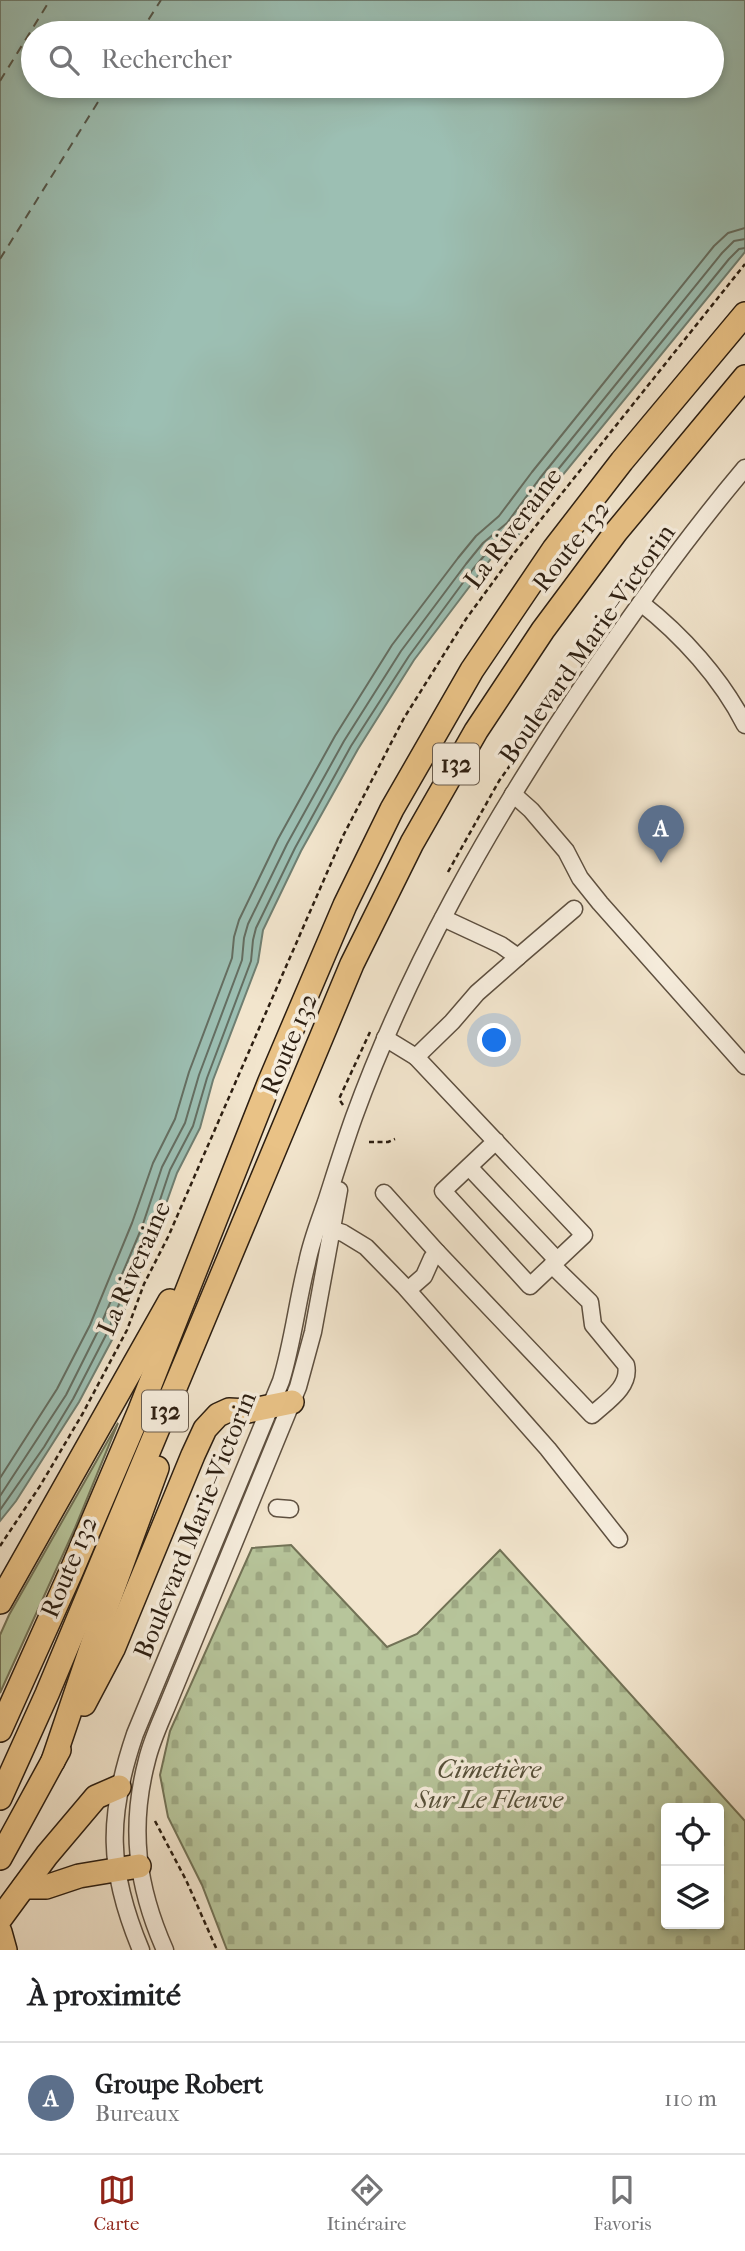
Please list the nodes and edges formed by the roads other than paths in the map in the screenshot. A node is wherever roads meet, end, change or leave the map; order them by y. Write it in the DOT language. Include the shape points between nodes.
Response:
graph roads {
  1 [pos="745,314"];
  2 [pos="745,377"];
  3 [pos="745,468"];
  4 [pos="641,603"];
  5 [pos="745,725"];
  6 [pos="513,794"];
  7 [pos="574,909"];
  8 [pos="443,918"];
  9 [pos="518,957"];
  10 [pos="385,1038"];
  11 [pos="416,1057"];
  12 [pos="745,1066"];
  13 [pos="496,1141"];
  14 [pos="469,1167"];
  15 [pos="384,1194"];
  16 [pos="253,1202"];
  17 [pos="325,1228"];
  18 [pos="205,1241"];
  19 [pos="438,1252"];
  20 [pos="554,1263"];
  21 [pos="408,1290"];
  22 [pos="281,1381"];
  23 [pos="274,1406"];
  24 [pos="238,1484"];
  25 [pos="256,1492"];
  26 [pos="227,1511"];
  27 [pos="244,1520"];
  28 [pos="620,1539"];
  29 [pos="0,1602"];
  30 [pos="0,1730"];
  31 [pos="53,1762"];
  32 [pos="119,1787"];
  33 [pos="0,1798"];
  34 [pos="0,1858"];
  35 [pos="139,1866"];
  36 [pos="116,1869"];
  37 [pos="24,1887"];
  38 [pos="0,1919"];
  39 [pos="0,1932"];
  40 [pos="5,1950"];
  41 [pos="141,1950"];
  42 [pos="165,1950"];
  1 -- 18 [label="highway, Route 132 / 132" via="554,549 496,631 432,736 345,905"];
  2 -- 16 [label="highway, Route 132 / 132" via="592,563 520,663 436,798 371,924"];
  3 -- 4 [label="street, Boulevard Marie-Victorin"];
  4 -- 5 [label="street" via="683,642"];
  4 -- 6 [label="street, Boulevard Marie-Victorin"];
  6 -- 8 [label="street, Boulevard Marie-Victorin"];
  6 -- 12 [label="street" via="566,851 600,903"];
  7 -- 9 [label="street"];
  8 -- 9 [label="street"];
  8 -- 10 [label="street, Boulevard Marie-Victorin"];
  9 -- 11 [label="street"];
  10 -- 11 [label="street"];
  10 -- 17 [label="street, Boulevard Marie-Victorin" via="353,1119"];
  11 -- 13 [label="street"];
  13 -- 14 [label="street"];
  13 -- 20 [label="street" via="584,1235"];
  14 -- 20 [label="street"];
  14 -- 20 [label="street" via="443,1191 530,1286"];
  15 -- 19 [label="street"];
  16 -- 31 [label="highway"];
  16 -- 33 [label="highway, Route 132 / 132"];
  17 -- 21 [label="street" via="366,1247"];
  17 -- 22 [label="street, Boulevard Marie-Victorin" via="307,1261"];
  17 -- 23 [label="street, Boulevard Marie-Victorin" via="313,1332"];
  18 -- 29 [label="highway"];
  18 -- 30 [label="highway, Route 132 / 132" via="111,1481"];
  19 -- 20 [label="street" via="592,1415 623,1385 628,1373 593,1325 590,1302"];
  19 -- 21 [label="street" via="424,1276"];
  21 -- 28 [label="street" via="548,1449"];
  22 -- 23 [label="street, Boulevard Marie-Victorin"];
  22 -- 23 [label="street"];
  23 -- 24 [label="street, Boulevard Marie-Victorin"];
  23 -- 25 [label="street, Boulevard Marie-Victorin"];
  23 -- 31 [label="highway" via="223,1412 205,1429 113,1649"];
  24 -- 25 [label="street"];
  24 -- 26 [label="street, Boulevard Marie-Victorin"];
  25 -- 27 [label="street, Boulevard Marie-Victorin"];
  26 -- 27 [label="street"];
  26 -- 32 [label="street, Boulevard Marie-Victorin" via="135,1734"];
  27 -- 35 [label="street, Boulevard Marie-Victorin" via="148,1758 139,1806"];
  31 -- 34 [label="highway"];
  32 -- 36 [label="street, Boulevard Marie-Victorin"];
  32 -- 37 [label="highway" via="96,1797"];
  35 -- 36 [label="highway"];
  35 -- 42 [label="street, Boulevard Marie-Victorin" via="146,1902"];
  36 -- 37 [label="highway" via="46,1887"];
  36 -- 41 [label="street, Boulevard Marie-Victorin"];
  37 -- 38 [label="highway"];
  39 -- 40 [label="highway"];
}
